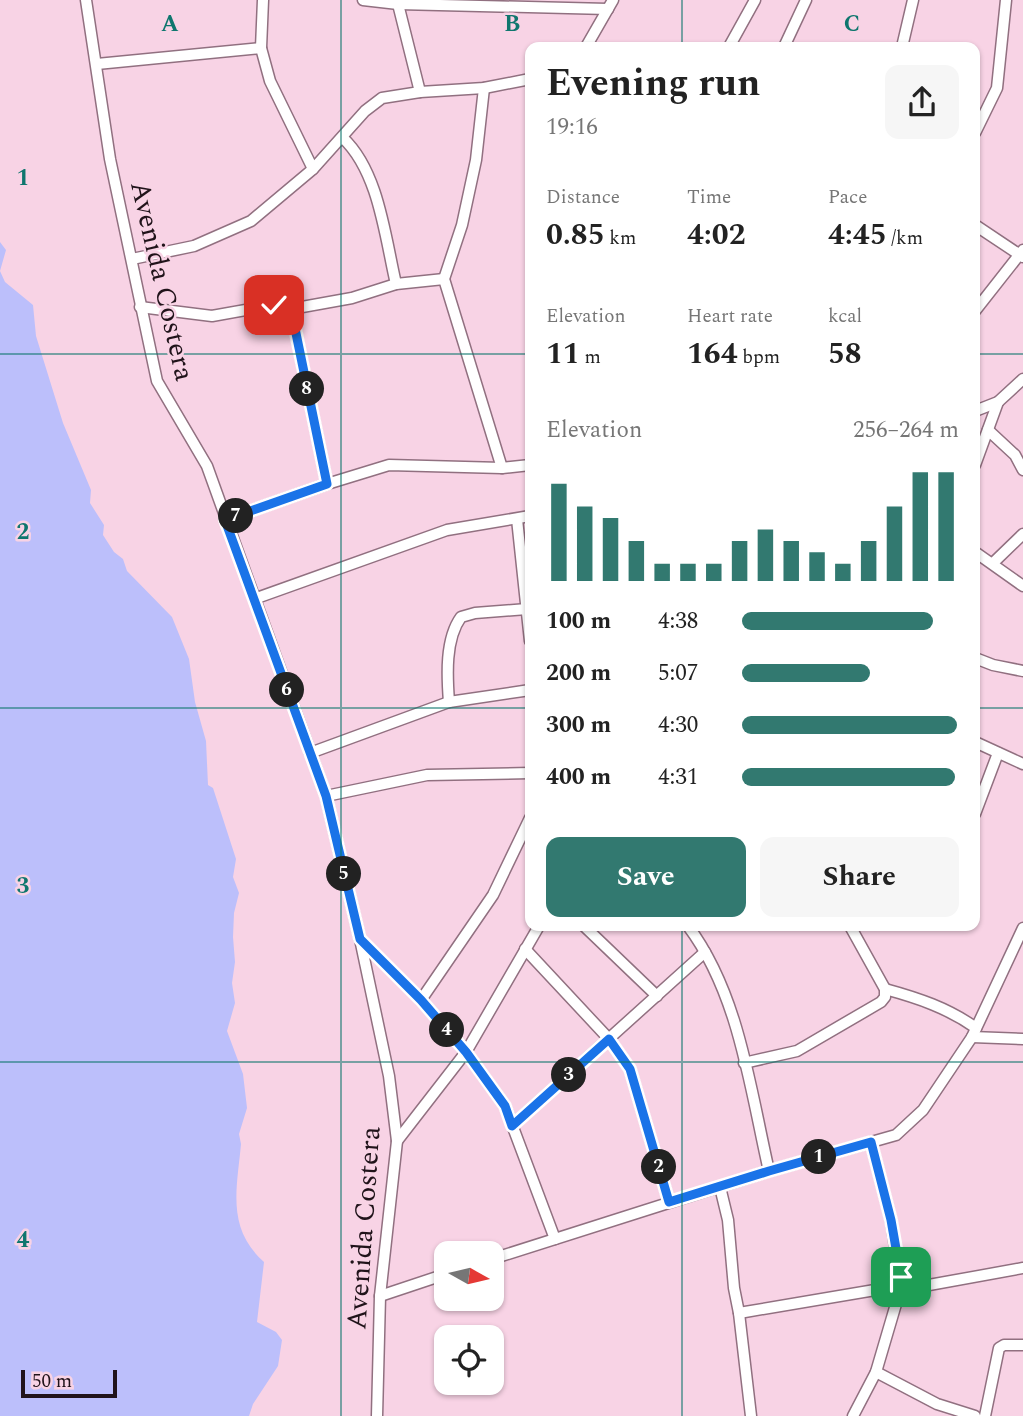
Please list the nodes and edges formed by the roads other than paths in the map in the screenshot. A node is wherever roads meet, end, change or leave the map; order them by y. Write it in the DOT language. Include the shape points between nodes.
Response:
graph roads {
  1 [pos="86,0"];
  2 [pos="263,0"];
  3 [pos="363,0"];
  4 [pos="755,0"];
  5 [pos="806,0"];
  6 [pos="913,0"];
  7 [pos="1006,0"];
  8 [pos="433,2"];
  9 [pos="398,4"];
  10 [pos="610,4"];
  11 [pos="589,42"];
  12 [pos="732,42"];
  13 [pos="786,42"];
  14 [pos="903,42"];
  15 [pos="261,48"];
  16 [pos="97,64"];
  17 [pos="525,80"];
  18 [pos="484,88"];
  19 [pos="420,92"];
  20 [pos="980,123"];
  21 [pos="342,138"];
  22 [pos="313,169"];
  23 [pos="980,228"];
  24 [pos="1022,254"];
  25 [pos="132,258"];
  26 [pos="444,279"];
  27 [pos="396,284"];
  28 [pos="980,305"];
  29 [pos="140,307"];
  30 [pos="291,309"];
  31 [pos="1023,379"];
  32 [pos="998,402"];
  33 [pos="980,409"];
  34 [pos="988,430"];
  35 [pos="980,452"];
  36 [pos="525,466"];
  37 [pos="502,468"];
  38 [pos="1023,470"];
  39 [pos="327,484"];
  40 [pos="525,517"];
  41 [pos="517,519"];
  42 [pos="225,520"];
  43 [pos="1023,534"];
  44 [pos="980,555"];
  45 [pos="993,563"];
  46 [pos="1023,586"];
  47 [pos="525,591"];
  48 [pos="254,599"];
  49 [pos="525,609"];
  50 [pos="980,660"];
  51 [pos="1023,671"];
  52 [pos="525,691"];
  53 [pos="449,702"];
  54 [pos="980,744"];
  55 [pos="310,753"];
  56 [pos="998,753"];
  57 [pos="1023,764"];
  58 [pos="525,774"];
  59 [pos="326,796"];
  60 [pos="980,801"];
  61 [pos="525,828"];
  62 [pos="1023,928"];
  63 [pos="535,931"];
  64 [pos="589,931"];
  65 [pos="691,931"];
  66 [pos="853,931"];
  67 [pos="360,939"];
  68 [pos="525,949"];
  69 [pos="705,952"];
  70 [pos="885,989"];
  71 [pos="657,996"];
  72 [pos="421,1000"];
  73 [pos="974,1032"];
  74 [pos="609,1039"];
  75 [pos="1023,1039"];
  76 [pos="466,1052"];
  77 [pos="744,1063"];
  78 [pos="512,1126"];
  79 [pos="397,1141"];
  80 [pos="871,1142"];
  81 [pos="769,1171"];
  82 [pos="720,1187"];
  83 [pos="669,1202"];
  84 [pos="555,1239"];
  85 [pos="504,1255"];
  86 [pos="1023,1268"];
  87 [pos="434,1278"];
  88 [pos="901,1287"];
  89 [pos="380,1296"];
  90 [pos="740,1313"];
  91 [pos="1023,1345"];
  92 [pos="876,1372"];
  93 [pos="377,1416"];
  94 [pos="751,1416"];
  95 [pos="853,1416"];
  96 [pos="975,1416"];
  97 [pos="985,1416"];
  1 -- 16 [label="street, Avenida Costera"];
  2 -- 15 [label="street"];
  3 -- 9 [label="street"];
  4 -- 12 [label="street"];
  5 -- 13 [label="street"];
  6 -- 14 [label="street"];
  7 -- 20 [label="street" via="997,88"];
  8 -- 9 [label="street"];
  8 -- 10 [label="street"];
  9 -- 19 [label="street"];
  10 -- 11 [label="street"];
  15 -- 16 [label="street"];
  15 -- 22 [label="street" via="270,81"];
  16 -- 25 [label="street, Avenida Costera" via="110,159"];
  17 -- 18 [label="street"];
  18 -- 19 [label="street"];
  18 -- 26 [label="street" via="476,160"];
  19 -- 21 [label="street" via="382,98"];
  21 -- 22 [label="street"];
  21 -- 27 [label="street" via="368,173"];
  22 -- 25 [label="street" via="251,221 194,246"];
  23 -- 24 [label="street"];
  24 -- 28 [label="street"];
  25 -- 29 [label="street, Avenida Costera"];
  26 -- 27 [label="street"];
  26 -- 37 [label="street"];
  27 -- 30 [label="street"];
  29 -- 30 [label="street" via="212,316 274,305"];
  29 -- 42 [label="street, Avenida Costera" via="157,381 206,466"];
  30 -- 39 [label="street"];
  31 -- 32 [label="street"];
  32 -- 33 [label="street"];
  32 -- 34 [label="street"];
  34 -- 35 [label="street"];
  34 -- 38 [label="street" via="1015,455"];
  36 -- 37 [label="street"];
  37 -- 39 [label="street" via="389,465"];
  39 -- 42 [label="street"];
  40 -- 41 [label="street"];
  41 -- 47 [label="street"];
  41 -- 48 [label="street" via="447,530"];
  42 -- 48 [label="street, Avenida Costera"];
  43 -- 45 [label="street"];
  44 -- 45 [label="street"];
  45 -- 46 [label="street"];
  48 -- 55 [label="street, Avenida Costera"];
  49 -- 53 [label="street" via="461,617 453,632"];
  50 -- 51 [label="street"];
  52 -- 53 [label="street"];
  53 -- 55 [label="street"];
  54 -- 56 [label="street"];
  55 -- 59 [label="street, Avenida Costera"];
  56 -- 57 [label="street"];
  56 -- 60 [label="street"];
  58 -- 59 [label="street" via="427,775"];
  59 -- 67 [label="street, Avenida Costera"];
  61 -- 72 [label="street" via="493,895"];
  62 -- 73 [label="street"];
  63 -- 68 [label="street"];
  64 -- 71 [label="street"];
  65 -- 69 [label="street"];
  66 -- 70 [label="street"];
  67 -- 72 [label="street"];
  67 -- 79 [label="street, Avenida Costera" via="389,1076"];
  68 -- 74 [label="street"];
  68 -- 76 [label="street"];
  69 -- 71 [label="street"];
  69 -- 77 [label="street" via="731,1008"];
  70 -- 73 [label="street" via="958,1015"];
  70 -- 77 [label="street" via="881,1002 827,1036 797,1051"];
  71 -- 74 [label="street"];
  72 -- 76 [label="street"];
  73 -- 75 [label="street"];
  73 -- 80 [label="street" via="923,1110 896,1135"];
  74 -- 78 [label="street"];
  74 -- 83 [label="street" via="630,1069"];
  76 -- 78 [label="street" via="505,1106"];
  76 -- 79 [label="street"];
  77 -- 81 [label="street"];
  78 -- 84 [label="street"];
  79 -- 89 [label="street, Avenida Costera"];
  80 -- 81 [label="street"];
  80 -- 88 [label="street" via="891,1220"];
  81 -- 82 [label="street"];
  82 -- 83 [label="street"];
  82 -- 90 [label="street"];
  83 -- 84 [label="street"];
  84 -- 85 [label="street"];
  86 -- 88 [label="street"];
  87 -- 89 [label="street"];
  88 -- 90 [label="street"];
  88 -- 92 [label="street"];
  89 -- 93 [label="street, Avenida Costera"];
  90 -- 94 [label="street"];
  91 -- 97 [label="street" via="999,1348"];
  92 -- 95 [label="street"];
  92 -- 96 [label="street" via="937,1404"];
}
